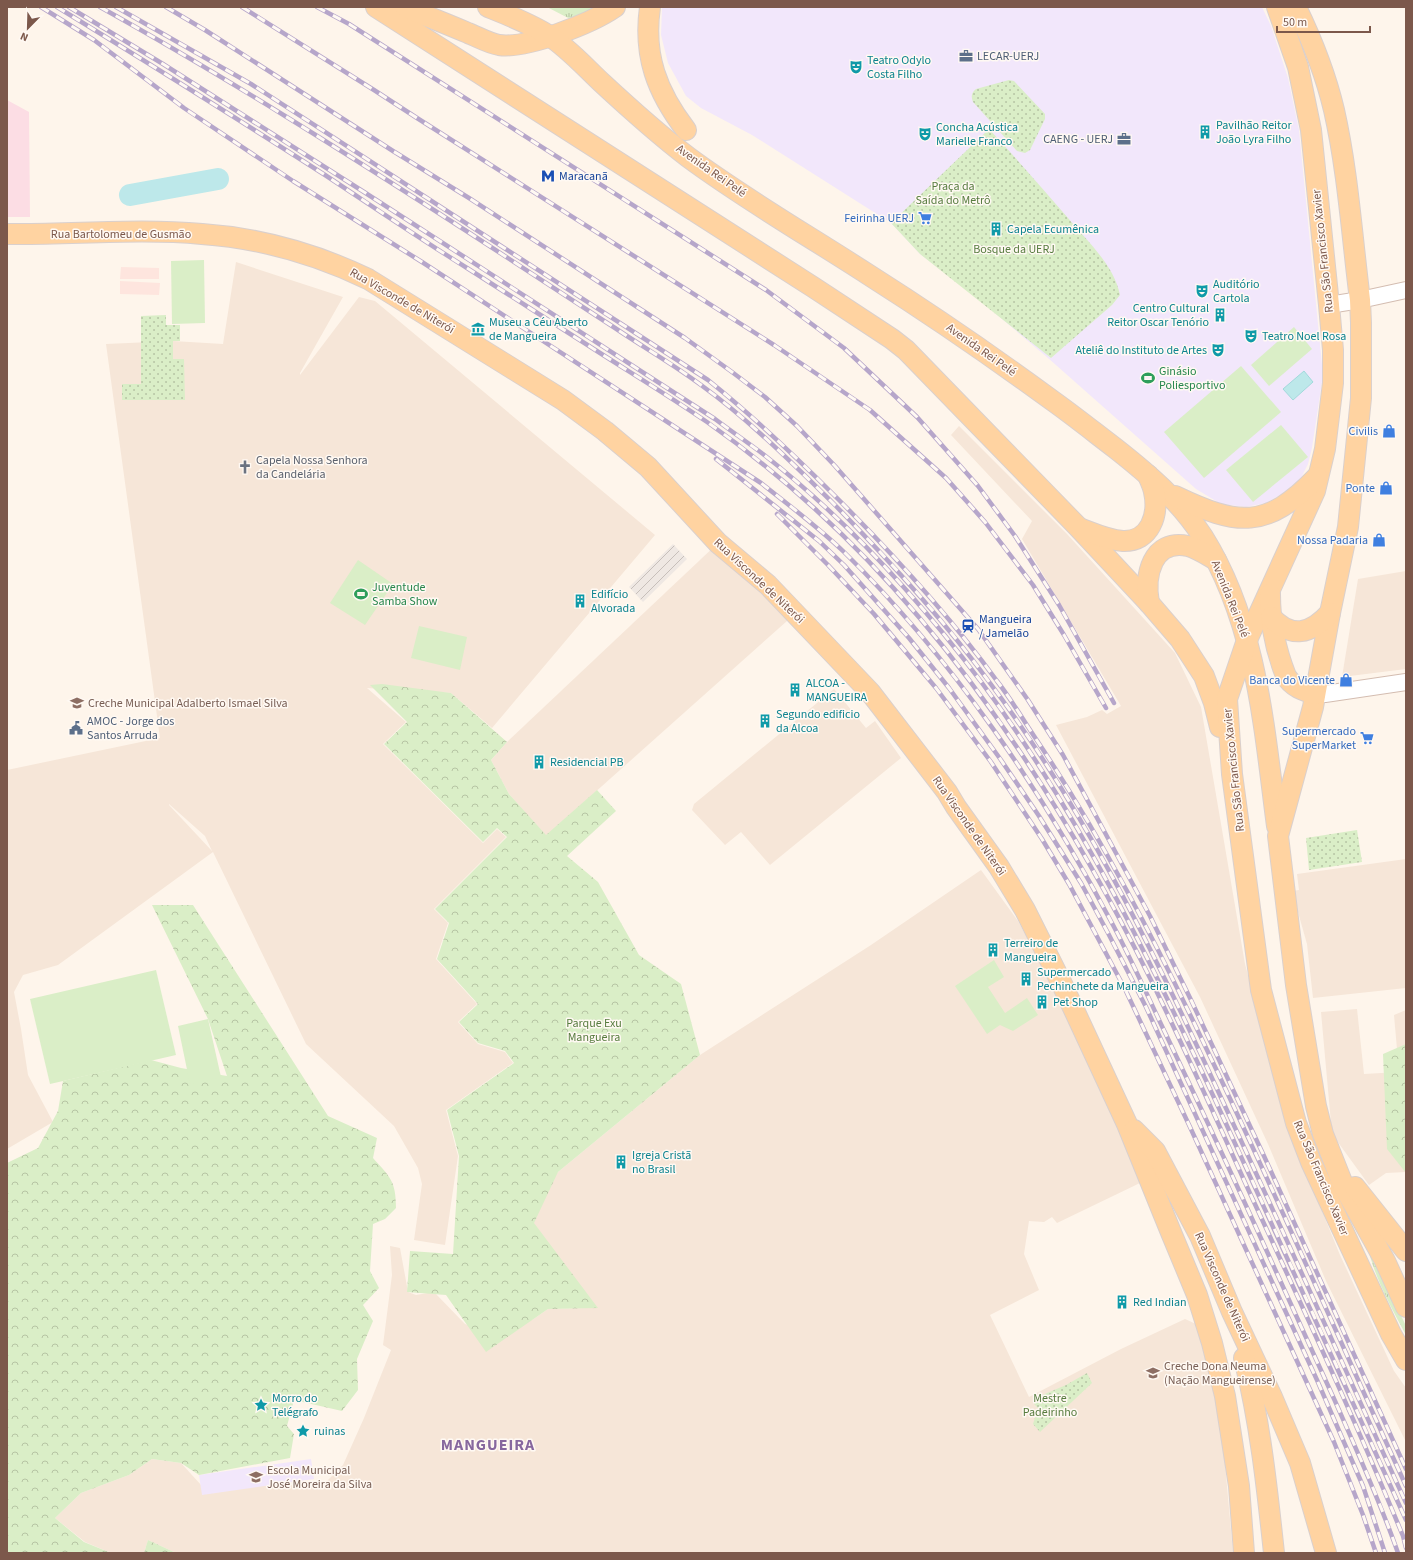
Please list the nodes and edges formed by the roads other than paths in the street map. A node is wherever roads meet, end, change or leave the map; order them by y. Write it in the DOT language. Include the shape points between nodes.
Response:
graph roads {
  1 [pos="376,7"];
  2 [pos="405,7"];
  3 [pos="488,7"];
  4 [pos="615,7"];
  5 [pos="650,7"];
  6 [pos="1277,7"];
  7 [pos="1296,7"];
  8 [pos="550,36"];
  9 [pos="686,130"];
  10 [pos="7,234"];
  11 [pos="234,237"];
  12 [pos="1406,290"];
  13 [pos="1360,300"];
  14 [pos="1329,305"];
  15 [pos="1147,474"];
  16 [pos="1320,474"];
  17 [pos="1168,493"];
  18 [pos="1078,527"];
  19 [pos="1216,560"];
  20 [pos="1270,590"];
  21 [pos="1149,603"];
  22 [pos="1330,613"];
  23 [pos="1271,617"];
  24 [pos="1247,640"];
  25 [pos="1406,682"];
  26 [pos="1315,694"];
  27 [pos="1232,774"];
  28 [pos="1278,836"];
  29 [pos="1127,1124"];
  30 [pos="1334,1159"];
  31 [pos="1200,1236"];
  32 [pos="1177,1247"];
  33 [pos="1406,1251"];
  34 [pos="1406,1307"];
  35 [pos="1232,1312"];
  36 [pos="1406,1360"];
  37 [pos="1244,1553"];
  38 [pos="1274,1553"];
  39 [pos="1326,1553"];
  1 -- 18 [label="main road" via="892,339 919,362"];
  2 -- 8 [label="main road" via="499,45 521,44"];
  3 -- 8 [label="main road, Avenida Rei Pelé"];
  4 -- 8 [label="main road" via="605,14"];
  5 -- 9 [label="main road" via="648,45 655,78 670,108"];
  6 -- 14 [label="main road, Rua São Francisco Xavier" via="1298,66 1311,130"];
  7 -- 13 [label="main road, Rua São Francisco Xavier" via="1310,37 1333,109 1343,156"];
  8 -- 15 [label="main road, Avenida Rei Pelé" via="687,156 732,188 982,349 1077,418"];
  10 -- 11 [label="main road, Rua Bartolomeu de Gusmão" via="174,232"];
  11 -- 29 [label="main road, Rua Visconde de Niterói" via="299,252 368,278 563,400 605,431 648,468 718,543 768,585 870,692 947,792 999,868 1028,916 1062,984"];
  12 -- 13 [label="street"];
  13 -- 14 [label="street"];
  13 -- 22 [label="main road, Rua São Francisco Xavier" via="1361,398 1356,456 1348,527"];
  14 -- 16 [label="main road, Rua São Francisco Xavier" via="1333,383"];
  15 -- 17 [label="main road, Avenida Rei Pelé"];
  15 -- 18 [label="main road" via="1156,504 1155,517 1145,534 1124,541 1097,535"];
  16 -- 17 [label="main road" via="1286,506 1254,518 1223,516"];
  16 -- 20 [label="main road, Rua São Francisco Xavier" via="1310,504"];
  17 -- 19 [label="main road, Avenida Rei Pelé" via="1189,517"];
  18 -- 21 [label="main road"];
  19 -- 21 [label="main road" via="1188,546 1164,550 1154,559 1150,568 1147,589"];
  19 -- 24 [label="main road, Avenida Rei Pelé" via="1236,606"];
  20 -- 23 [label="main road"];
  20 -- 24 [label="main road, Rua São Francisco Xavier"];
  21 -- 27 [label="main road" via="1180,639 1204,676 1214,703"];
  22 -- 23 [label="main road" via="1314,628 1296,632 1279,626"];
  22 -- 26 [label="main road, Rua São Francisco Xavier"];
  23 -- 26 [label="main road" via="1276,645 1289,681"];
  24 -- 27 [label="main road, Rua São Francisco Xavier" via="1227,698"];
  24 -- 28 [label="main road, Avenida Rei Pelé" via="1260,700"];
  25 -- 26 [label="street"];
  26 -- 28 [label="main road, Rua São Francisco Xavier"];
  27 -- 36 [label="main road, Rua São Francisco Xavier" via="1261,990 1296,1122 1311,1162 1391,1334"];
  28 -- 30 [label="main road, Rua São Francisco Xavier" via="1296,985 1312,1087 1323,1134"];
  29 -- 31 [label="main road, Rua Visconde de Niterói" via="1155,1152"];
  29 -- 32 [label="main road, Rua Visconde de Niterói"];
  30 -- 33 [label="main road"];
  30 -- 34 [label="main road" via="1344,1187 1382,1254"];
  31 -- 32 [label="main road" via="1188,1239"];
  31 -- 35 [label="main road, Rua Visconde de Niterói"];
  32 -- 37 [label="main road, Rua Visconde de Niterói" via="1197,1295 1225,1396 1239,1486"];
  35 -- 38 [label="main road" via="1252,1390 1266,1471"];
  35 -- 39 [label="main road, Rua Visconde de Niterói" via="1300,1463"];
}
